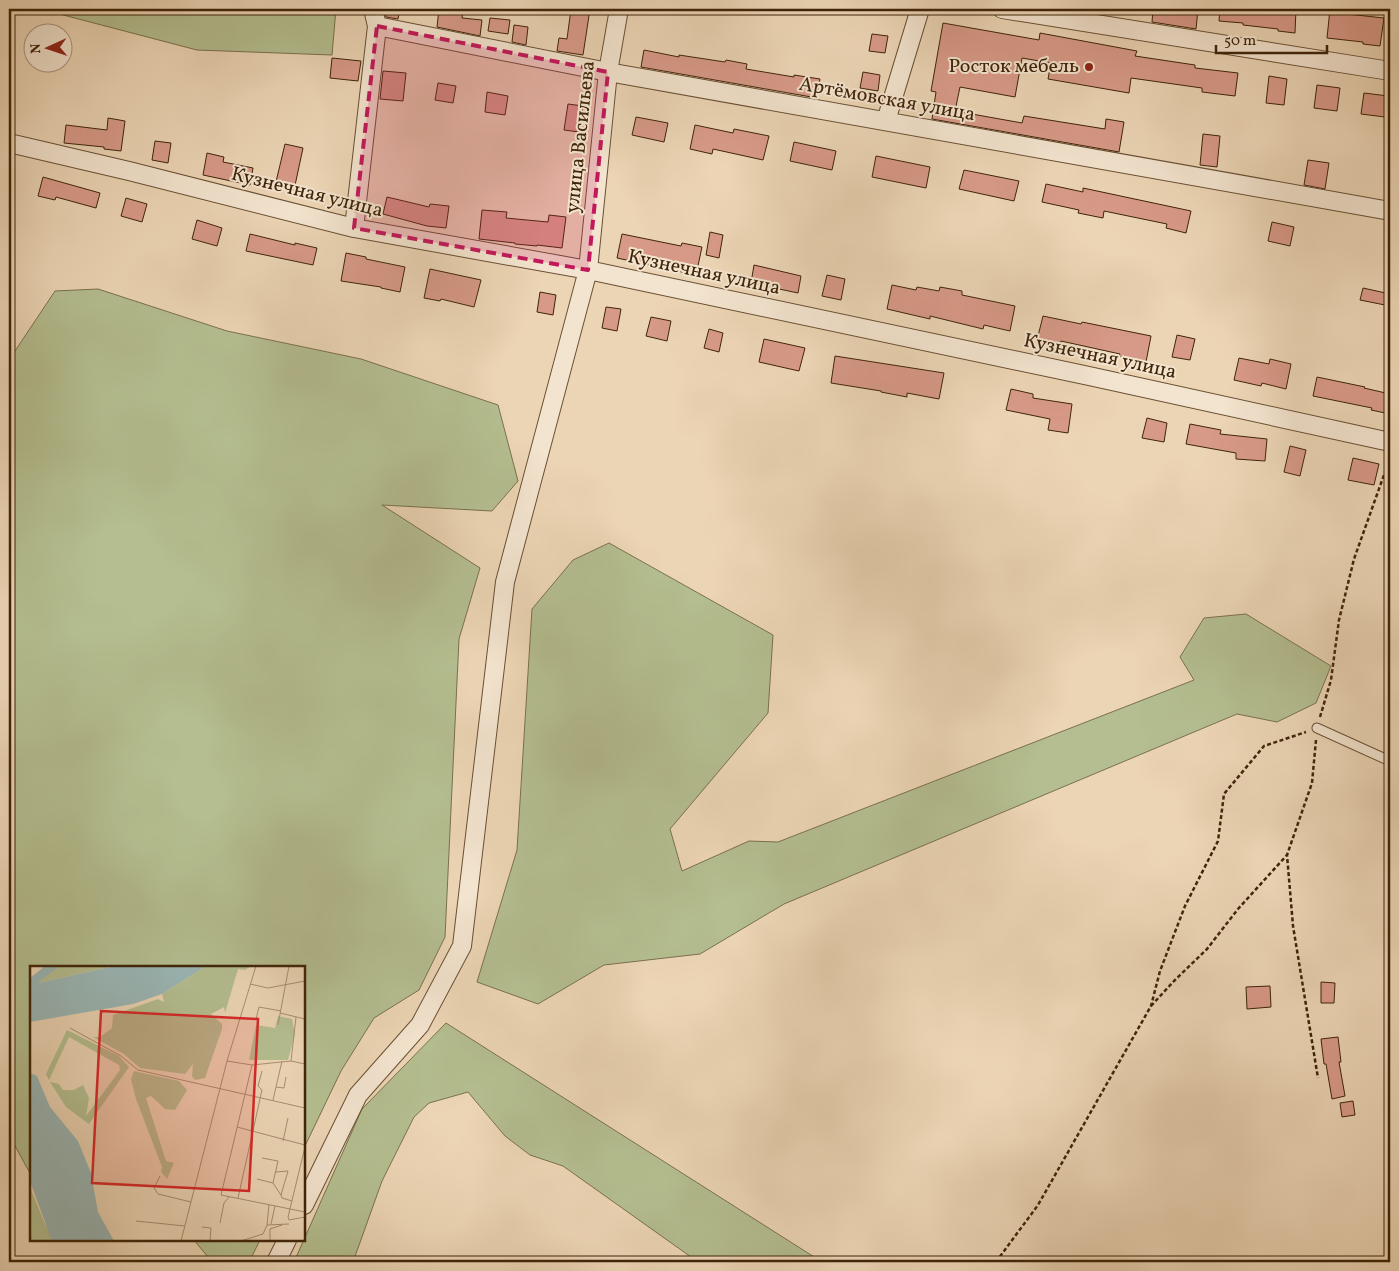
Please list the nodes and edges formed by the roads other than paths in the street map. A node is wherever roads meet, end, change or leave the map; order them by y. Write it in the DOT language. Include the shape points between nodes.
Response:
graph roads {
  1 [pos="373,9"];
  2 [pos="619,9"];
  3 [pos="920,9"];
  4 [pos="1002,9"];
  5 [pos="377,26"];
  6 [pos="1390,71"];
  7 [pos="608,72"];
  8 [pos="886,121"];
  9 [pos="9,143"];
  10 [pos="1390,211"];
  11 [pos="354,228"];
  12 [pos="588,270"];
  13 [pos="1390,442"];
  14 [pos="1317,728"];
  15 [pos="1390,761"];
  16 [pos="305,1203"];
  17 [pos="286,1241"];
  18 [pos="276,1262"];
  1 -- 5 [label="street"];
  2 -- 7 [label="street, улица Васильева"];
  3 -- 8 [label="street"];
  4 -- 6 [label="street"];
  5 -- 7 [label="street, Артёмовская улица"];
  5 -- 11 [label="street"];
  7 -- 8 [label="street, Артёмовская улица"];
  7 -- 12 [label="street, улица Васильева"];
  8 -- 10 [label="street, Артёмовская улица"];
  9 -- 11 [label="street, Кузнечная улица"];
  11 -- 12 [label="street, Кузнечная улица"];
  12 -- 13 [label="street, Кузнечная улица"];
  12 -- 16 [label="street, улица Васильева" via="505,582 462,946 420,1025 358,1095"];
  14 -- 15 [label="lane"];
  17 -- 18 [label="street"];
}
